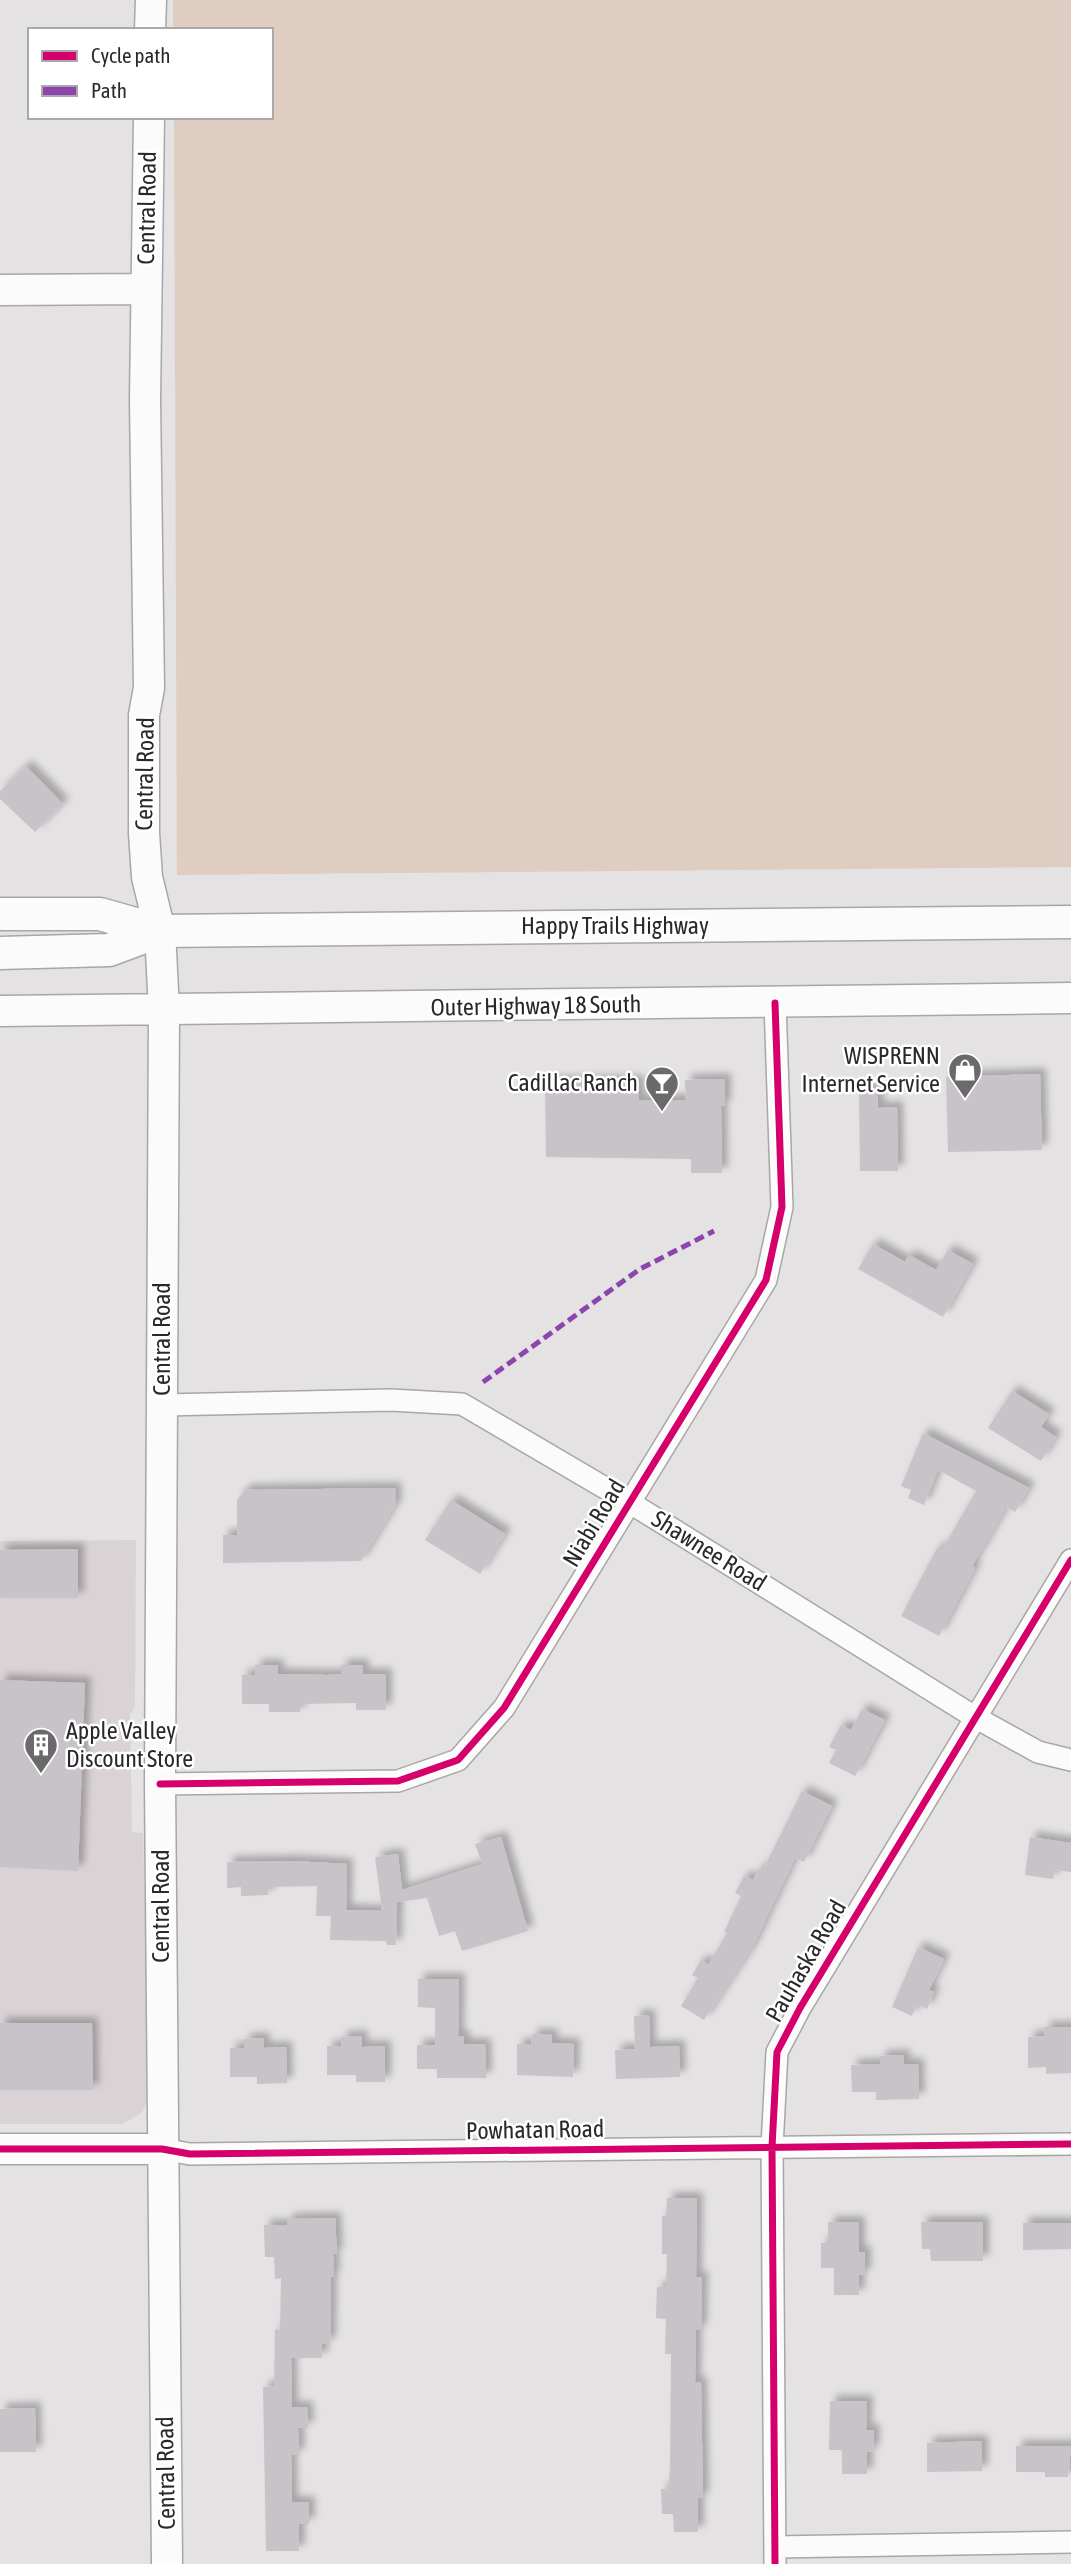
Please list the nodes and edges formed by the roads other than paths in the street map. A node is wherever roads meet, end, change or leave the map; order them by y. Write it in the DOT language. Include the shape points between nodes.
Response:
graph roads {
  1 [pos="151,0"];
  2 [pos="150,28"];
  3 [pos="149,119"];
  4 [pos="145,289"];
  5 [pos="0,290"];
  6 [pos="0,914"];
  7 [pos="1071,922"];
  8 [pos="160,931"];
  9 [pos="0,953"];
  10 [pos="1071,998"];
  11 [pos="775,1003"];
  12 [pos="163,1010"];
  13 [pos="0,1011"];
  14 [pos="162,1405"];
  15 [pos="629,1502"];
  16 [pos="1071,1560"];
  17 [pos="974,1716"];
  18 [pos="1071,1760"];
  19 [pos="160,1784"];
  20 [pos="1071,2144"];
  21 [pos="772,2147"];
  22 [pos="0,2149"];
  23 [pos="162,2149"];
  24 [pos="1071,2542"];
  25 [pos="775,2555"];
  26 [pos="167,2564"];
  1 -- 2 [label="street"];
  3 -- 4 [label="street, Central Road"];
  4 -- 5 [label="street"];
  4 -- 8 [label="street, Central Road" via="149,688 144,715 144,833 147,877"];
  6 -- 8 [label="main road, Happy Trails Highway" via="100,914"];
  7 -- 8 [label="main road, Happy Trails Highway"];
  8 -- 9 [label="main road, Happy Trails Highway" via="109,950"];
  8 -- 12 [label="street, Central Road"];
  10 -- 11 [label="street, Outer Highway 18 South"];
  11 -- 12 [label="street, Outer Highway 18 South"];
  11 -- 15 [label="street, Niabi Road" via="782,1207 766,1280"];
  12 -- 13 [label="street, Outer Highway 18 South"];
  12 -- 14 [label="street, Central Road"];
  14 -- 15 [label="street, Shawnee Road" via="391,1399 462,1404"];
  14 -- 19 [label="street, Central Road"];
  15 -- 17 [label="street, Shawnee Road"];
  15 -- 19 [label="street, Niabi Road" via="504,1708 458,1760 398,1781"];
  16 -- 17 [label="street, Pauhaska Road"];
  17 -- 18 [label="street, Shawnee Road" via="1038,1752"];
  17 -- 21 [label="street, Pauhaska Road" via="777,2052"];
  19 -- 23 [label="street, Central Road"];
  20 -- 21 [label="street, Powhatan Road"];
  21 -- 23 [label="street, Powhatan Road" via="190,2154"];
  21 -- 25 [label="street, Pauhaska Road"];
  22 -- 23 [label="street, Powhatan Road"];
  23 -- 26 [label="street, Central Road"];
  24 -- 25 [label="street"];
}
